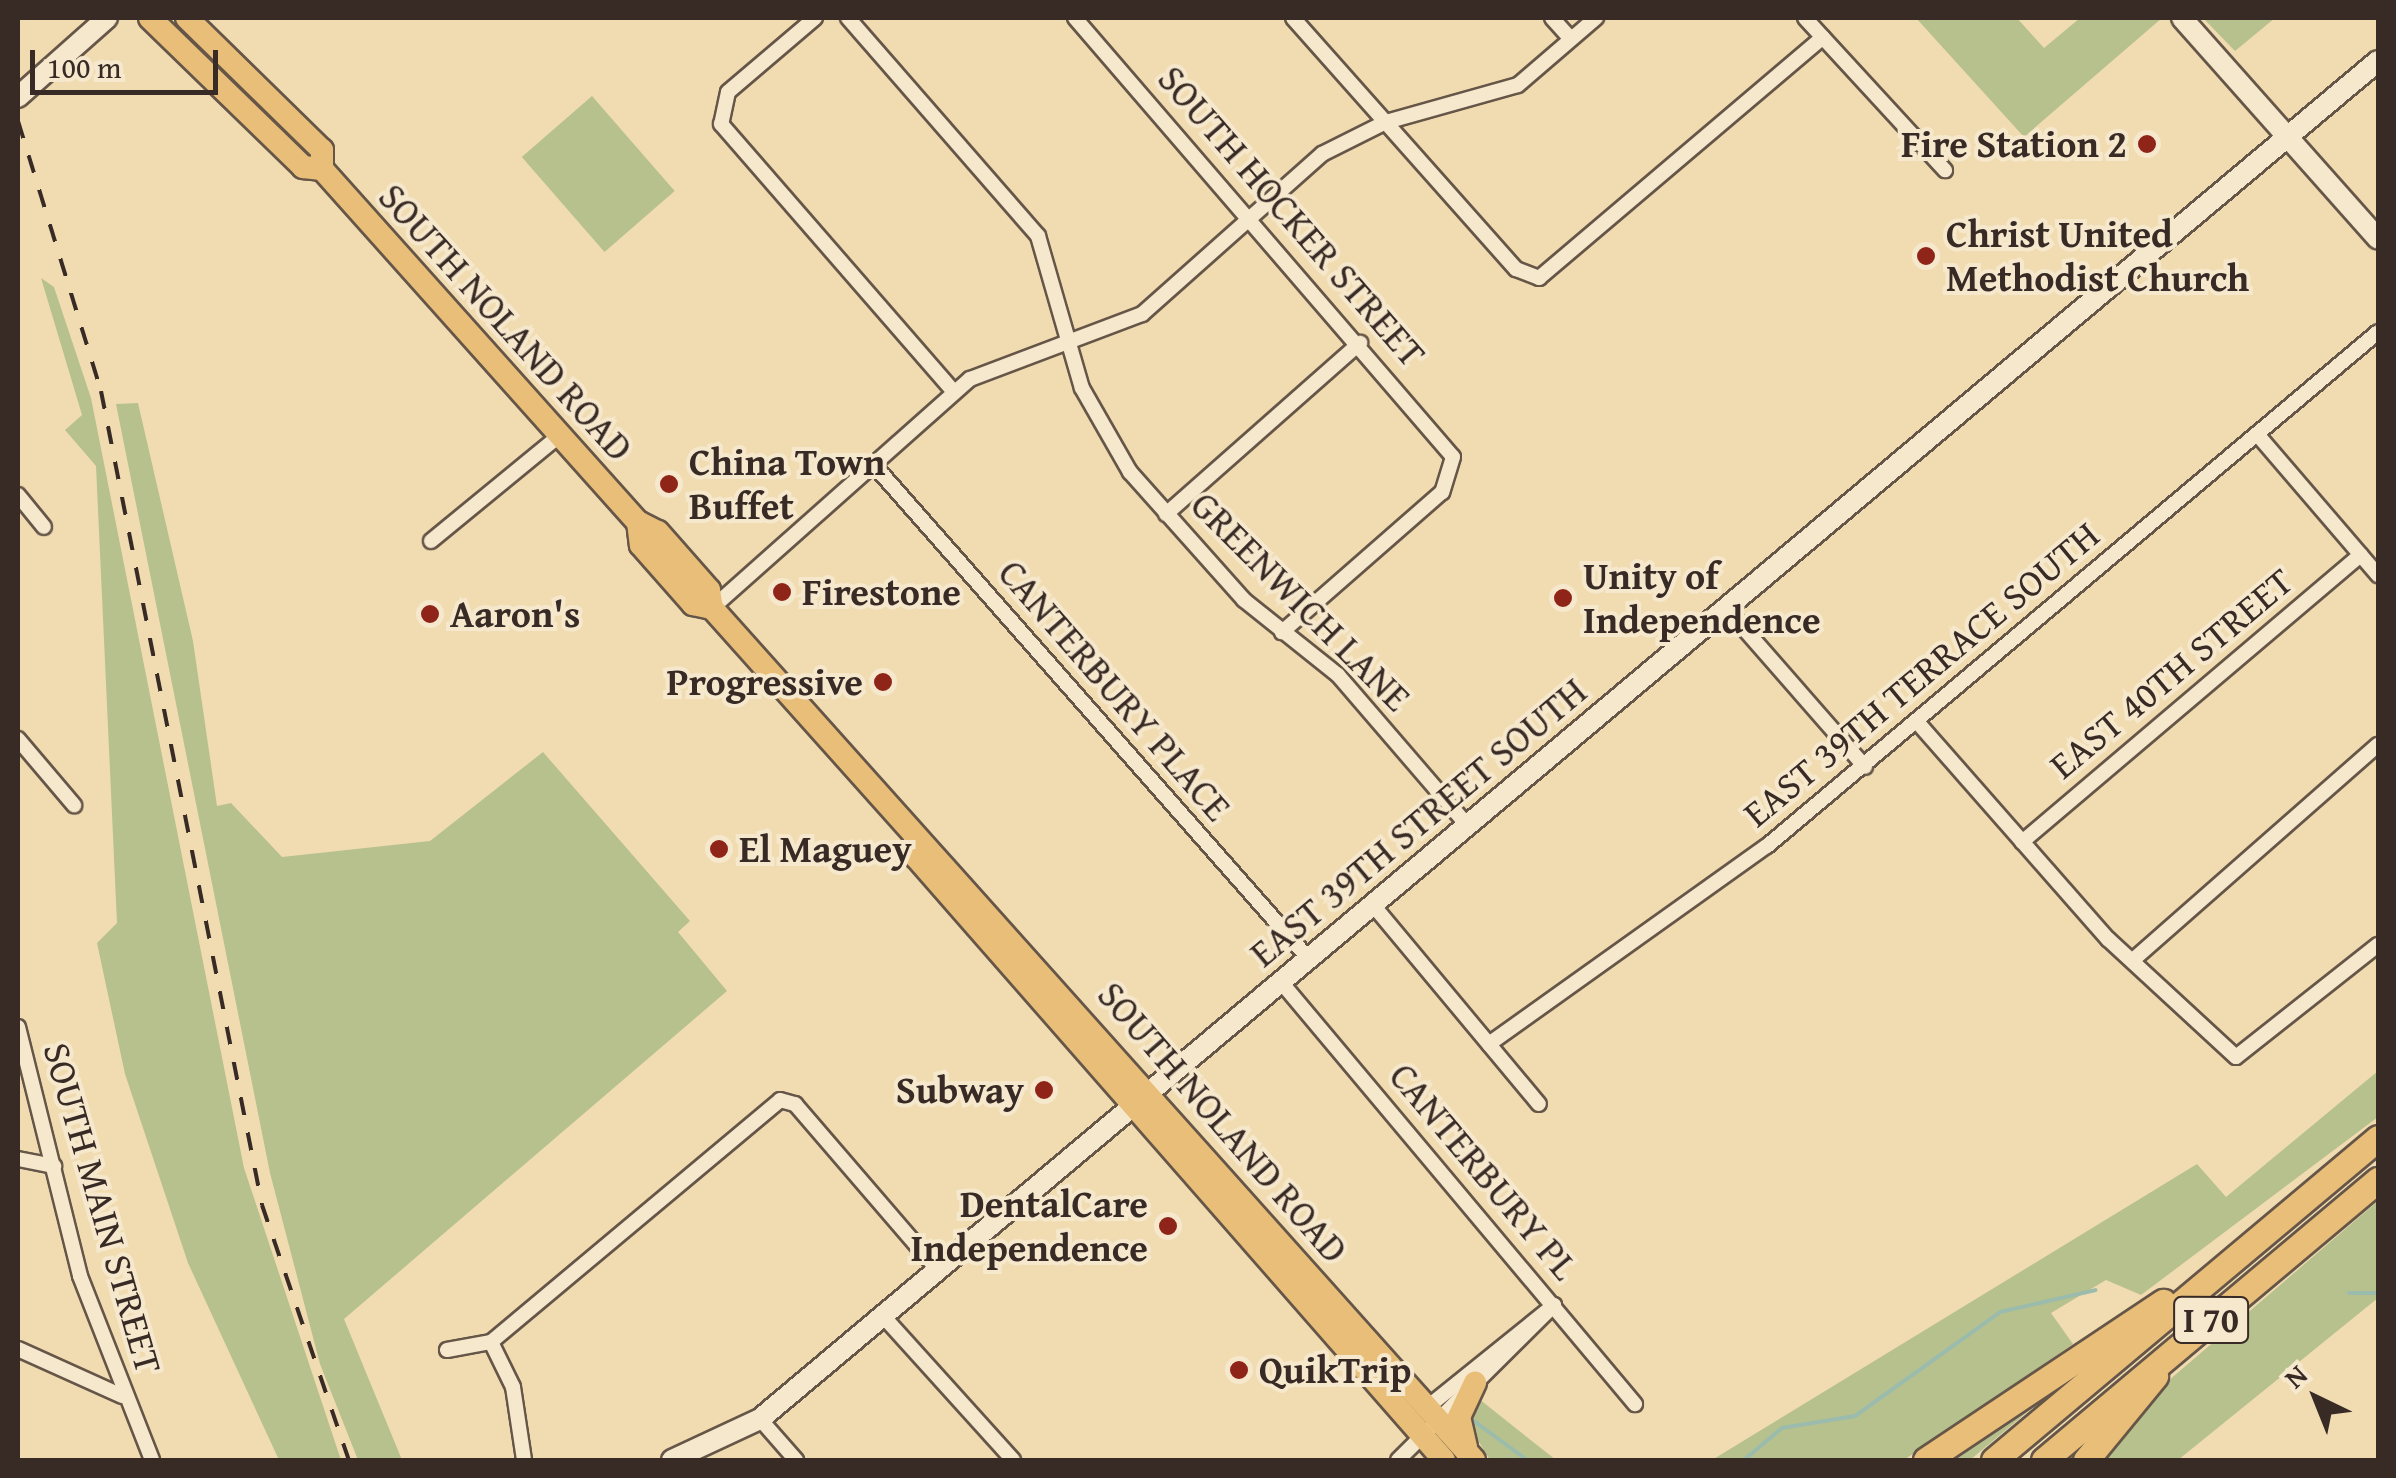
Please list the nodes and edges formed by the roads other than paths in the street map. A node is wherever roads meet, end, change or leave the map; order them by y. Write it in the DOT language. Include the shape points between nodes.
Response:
graph roads {
  1 [pos="107,18"];
  2 [pos="150,18"];
  3 [pos="188,18"];
  4 [pos="815,18"];
  5 [pos="848,18"];
  6 [pos="1074,18"];
  7 [pos="1293,18"];
  8 [pos="1552,18"];
  9 [pos="1596,18"];
  10 [pos="1805,18"];
  11 [pos="2182,18"];
  12 [pos="1823,37"];
  13 [pos="1571,39"];
  14 [pos="2378,61"];
  15 [pos="18,97"];
  16 [pos="1386,122"];
  17 [pos="2288,138"];
  18 [pos="322,169"];
  19 [pos="1945,170"];
  20 [pos="1250,218"];
  21 [pos="2378,238"];
  22 [pos="2378,332"];
  23 [pos="1072,343"];
  24 [pos="1360,343"];
  25 [pos="954,392"];
  26 [pos="2257,434"];
  27 [pos="560,435"];
  28 [pos="873,464"];
  29 [pos="18,495"];
  30 [pos="1166,514"];
  31 [pos="44,527"];
  32 [pos="432,541"];
  33 [pos="2361,554"];
  34 [pos="2378,574"];
  35 [pos="712,608"];
  36 [pos="1726,608"];
  37 [pos="1282,632"];
  38 [pos="1918,723"];
  39 [pos="18,739"];
  40 [pos="2378,745"];
  41 [pos="1865,767"];
  42 [pos="74,805"];
  43 [pos="1468,826"];
  44 [pos="2022,842"];
  45 [pos="1373,906"];
  46 [pos="2378,945"];
  47 [pos="1309,959"];
  48 [pos="2133,960"];
  49 [pos="1281,982"];
  50 [pos="18,1028"];
  51 [pos="1489,1044"];
  52 [pos="1142,1099"];
  53 [pos="1540,1104"];
  54 [pos="2378,1138"];
  55 [pos="18,1159"];
  56 [pos="54,1166"];
  57 [pos="2378,1180"];
  58 [pos="2232,1261"];
  59 [pos="936,1270"];
  60 [pos="1554,1305"];
  61 [pos="883,1316"];
  62 [pos="491,1342"];
  63 [pos="18,1349"];
  64 [pos="447,1350"];
  65 [pos="2166,1358"];
  66 [pos="1475,1382"];
  67 [pos="122,1396"];
  68 [pos="1635,1404"];
  69 [pos="760,1419"];
  70 [pos="1424,1421"];
  71 [pos="1471,1458"];
  72 [pos="152,1460"];
  73 [pos="524,1460"];
  74 [pos="672,1460"];
  75 [pos="796,1460"];
  76 [pos="1013,1460"];
  77 [pos="1398,1460"];
  78 [pos="1444,1460"];
  79 [pos="1926,1460"];
  80 [pos="1994,1460"];
  81 [pos="2044,1460"];
  82 [pos="2086,1460"];
  1 -- 15 [label="main road"];
  2 -- 18 [label="main road, SOUTH NOLAND ROAD" via="303,167"];
  3 -- 18 [label="main road, SOUTH NOLAND ROAD" via="322,150"];
  4 -- 25 [label="street" via="728,92 720,118"];
  5 -- 23 [label="street, GREENWICH LANE" via="1038,236"];
  6 -- 20 [label="street, SOUTH HOCKER STREET"];
  7 -- 16 [label="street"];
  8 -- 13 [label="street"];
  9 -- 13 [label="street"];
  10 -- 12 [label="street"];
  11 -- 17 [label="main road"];
  12 -- 16 [label="street" via="1539,278 1516,269"];
  12 -- 19 [label="street"];
  13 -- 16 [label="street" via="1518,85"];
  14 -- 17 [label="main road, EAST 39TH STREET SOUTH"];
  16 -- 20 [label="street" via="1322,154"];
  17 -- 21 [label="main road"];
  17 -- 36 [label="main road, EAST 39TH STREET SOUTH"];
  18 -- 27 [label="main road, SOUTH NOLAND ROAD"];
  20 -- 23 [label="street" via="1142,314"];
  20 -- 24 [label="street, SOUTH HOCKER STREET"];
  22 -- 26 [label="street, EAST 39TH TERRACE SOUTH"];
  23 -- 25 [label="street" via="993,366"];
  23 -- 30 [label="street, GREENWICH LANE" via="1106,442"];
  24 -- 30 [label="street"];
  24 -- 37 [label="street, SOUTH HOCKER STREET" via="1454,461 1442,492"];
  25 -- 28 [label="street"];
  26 -- 33 [label="street"];
  26 -- 38 [label="street, EAST 39TH TERRACE SOUTH"];
  27 -- 32 [label="street"];
  27 -- 35 [label="main road, SOUTH NOLAND ROAD" via="709,590"];
  28 -- 35 [label="street"];
  28 -- 47 [label="street, CANTERBURY PLACE"];
  29 -- 31 [label="street"];
  30 -- 37 [label="street, GREENWICH LANE"];
  33 -- 34 [label="street"];
  33 -- 44 [label="street, EAST 40TH STREET"];
  35 -- 52 [label="main road, SOUTH NOLAND ROAD" via="915,837 917,858"];
  36 -- 41 [label="street"];
  36 -- 43 [label="main road, EAST 39TH STREET SOUTH"];
  37 -- 43 [label="street, GREENWICH LANE" via="1338,675"];
  38 -- 41 [label="street, EAST 39TH TERRACE SOUTH"];
  38 -- 44 [label="street"];
  39 -- 42 [label="street"];
  40 -- 48 [label="street"];
  41 -- 51 [label="street, EAST 39TH TERRACE SOUTH"];
  43 -- 45 [label="main road, EAST 39TH STREET SOUTH"];
  44 -- 48 [label="street"];
  45 -- 47 [label="main road, EAST 39TH STREET SOUTH"];
  45 -- 51 [label="street"];
  46 -- 48 [label="street" via="2236,1056"];
  47 -- 49 [label="main road, EAST 39TH STREET SOUTH"];
  49 -- 52 [label="main road, EAST 39TH STREET SOUTH"];
  49 -- 60 [label="street, CANTERBURY PL"];
  50 -- 56 [label="street, SOUTH MAIN STREET"];
  51 -- 53 [label="street"];
  52 -- 59 [label="main road, EAST 39TH STREET SOUTH"];
  52 -- 70 [label="main road, SOUTH NOLAND ROAD"];
  54 -- 58 [label="highway, I 70"];
  55 -- 56 [label="street"];
  56 -- 67 [label="street, SOUTH MAIN STREET"];
  57 -- 65 [label="highway, I 70"];
  58 -- 79 [label="highway"];
  58 -- 80 [label="highway, I 70"];
  59 -- 61 [label="main road, EAST 39TH STREET SOUTH"];
  59 -- 62 [label="street" via="795,1104 780,1100"];
  60 -- 66 [label="street"];
  60 -- 68 [label="street, CANTERBURY PL"];
  60 -- 70 [label="street"];
  61 -- 69 [label="main road, EAST 39TH STREET SOUTH"];
  61 -- 76 [label="street"];
  62 -- 64 [label="street"];
  62 -- 73 [label="street" via="513,1387"];
  63 -- 67 [label="street"];
  65 -- 81 [label="highway, I 70"];
  65 -- 82 [label="highway"];
  66 -- 70 [label="street"];
  66 -- 71 [label="main road" via="1459,1416"];
  67 -- 72 [label="street, SOUTH MAIN STREET"];
  69 -- 74 [label="main road, EAST 39TH STREET SOUTH"];
  69 -- 75 [label="street"];
  70 -- 71 [label="main road, SOUTH NOLAND ROAD"];
  70 -- 77 [label="street"];
  70 -- 78 [label="main road, SOUTH NOLAND ROAD"];
}
